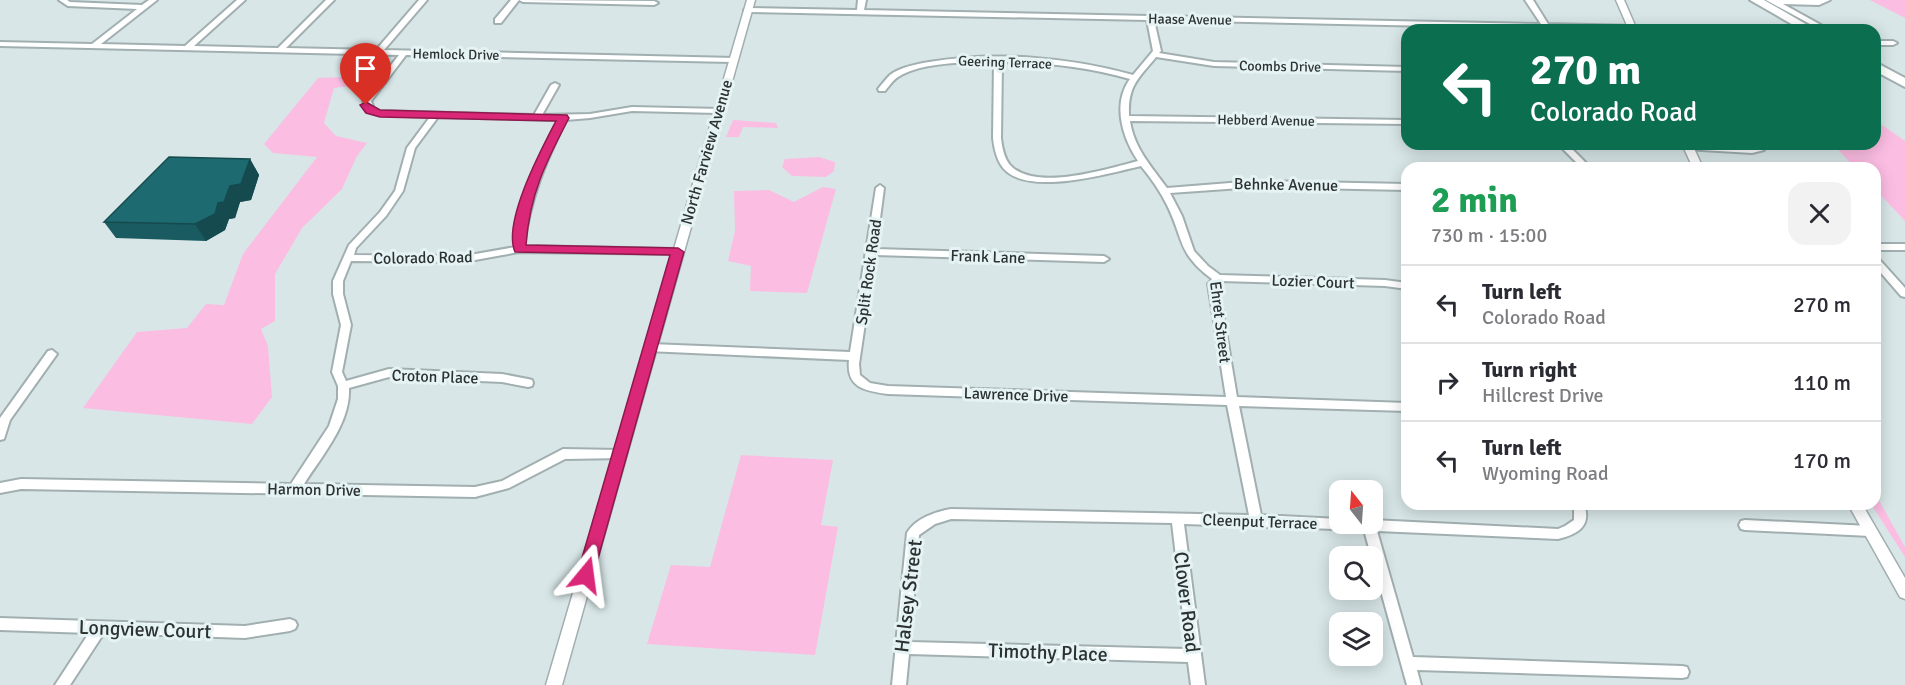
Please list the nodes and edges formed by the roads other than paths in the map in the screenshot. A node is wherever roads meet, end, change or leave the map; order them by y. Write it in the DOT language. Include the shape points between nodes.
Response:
graph roads {
  1 [pos="63,0"];
  2 [pos="153,0"];
  3 [pos="241,0"];
  4 [pos="330,0"];
  5 [pos="423,0"];
  6 [pos="514,0"];
  7 [pos="523,0"];
  8 [pos="751,0"];
  9 [pos="862,0"];
  10 [pos="1529,0"];
  11 [pos="1620,0"];
  12 [pos="1756,0"];
  13 [pos="1826,0"];
  14 [pos="1772,1"];
  15 [pos="654,3"];
  16 [pos="145,7"];
  17 [pos="748,10"];
  18 [pos="860,12"];
  19 [pos="1150,18"];
  20 [pos="498,21"];
  21 [pos="1447,24"];
  22 [pos="1545,24"];
  23 [pos="1630,24"];
  24 [pos="1799,24"];
  25 [pos="1815,24"];
  26 [pos="1881,43"];
  27 [pos="1893,43"];
  28 [pos="0,44"];
  29 [pos="94,46"];
  30 [pos="187,48"];
  31 [pos="280,50"];
  32 [pos="378,52"];
  33 [pos="404,53"];
  34 [pos="1155,54"];
  35 [pos="732,60"];
  36 [pos="998,62"];
  37 [pos="1401,69"];
  38 [pos="1881,69"];
  39 [pos="1136,78"];
  40 [pos="1905,83"];
  41 [pos="555,85"];
  42 [pos="882,89"];
  43 [pos="718,111"];
  44 [pos="435,115"];
  45 [pos="537,117"];
  46 [pos="563,118"];
  47 [pos="1126,118"];
  48 [pos="1401,122"];
  49 [pos="1568,150"];
  50 [pos="1581,162"];
  51 [pos="1142,163"];
  52 [pos="1401,187"];
  53 [pos="880,188"];
  54 [pos="1165,191"];
  55 [pos="1881,247"];
  56 [pos="1905,247"];
  57 [pos="519,249"];
  58 [pos="678,252"];
  59 [pos="871,252"];
  60 [pos="347,258"];
  61 [pos="1104,259"];
  62 [pos="1881,267"];
  63 [pos="1218,278"];
  64 [pos="1401,285"];
  65 [pos="1905,294"];
  66 [pos="651,348"];
  67 [pos="52,354"];
  68 [pos="855,356"];
  69 [pos="528,383"];
  70 [pos="343,386"];
  71 [pos="1233,401"];
  72 [pos="1401,407"];
  73 [pos="0,436"];
  74 [pos="620,455"];
  75 [pos="0,488"];
  76 [pos="296,488"];
  77 [pos="1580,510"];
  78 [pos="1858,510"];
  79 [pos="971,514"];
  80 [pos="1177,518"];
  81 [pos="1256,520"];
  82 [pos="1329,523"];
  83 [pos="1745,525"];
  84 [pos="1383,526"];
  85 [pos="1870,531"];
  86 [pos="1372,534"];
  87 [pos="1905,592"];
  88 [pos="0,624"];
  89 [pos="290,625"];
  90 [pos="100,628"];
  91 [pos="902,648"];
  92 [pos="1194,656"];
  93 [pos="1408,663"];
  94 [pos="1682,672"];
  95 [pos="62,685"];
  96 [pos="554,685"];
  97 [pos="899,685"];
  98 [pos="1198,685"];
  99 [pos="1414,685"];
  1 -- 16 [label="street" via="68,4"];
  2 -- 16 [label="street"];
  3 -- 30 [label="street"];
  4 -- 31 [label="street"];
  5 -- 32 [label="street"];
  6 -- 20 [label="street"];
  7 -- 15 [label="street"];
  8 -- 17 [label="street, North Farview Avenue"];
  9 -- 18 [label="street"];
  10 -- 22 [label="street"];
  11 -- 23 [label="street"];
  12 -- 24 [label="main road"];
  13 -- 14 [label="street"];
  14 -- 25 [label="street"];
  16 -- 29 [label="street"];
  17 -- 18 [label="street, Haase Avenue"];
  17 -- 35 [label="street, North Farview Avenue"];
  18 -- 19 [label="street, Haase Avenue"];
  19 -- 21 [label="street, Haase Avenue"];
  19 -- 34 [label="street" via="1158,46"];
  26 -- 27 [label="street"];
  28 -- 29 [label="street, Hemlock Drive"];
  29 -- 30 [label="street, Hemlock Drive"];
  30 -- 31 [label="street, Hemlock Drive"];
  31 -- 32 [label="street, Hemlock Drive"];
  32 -- 33 [label="street, Hemlock Drive"];
  33 -- 35 [label="street, Hemlock Drive"];
  33 -- 44 [label="street" via="367,101 367,108 380,113"];
  34 -- 37 [label="street, Coombs Drive" via="1215,64"];
  34 -- 39 [label="street, Ehret Street"];
  35 -- 43 [label="street, North Farview Avenue"];
  36 -- 39 [label="street, Geering Terrace" via="1078,65"];
  36 -- 42 [label="street, Geering Terrace" via="920,64 893,75"];
  36 -- 51 [label="street" via="998,149 1011,172 1024,177 1070,179"];
  38 -- 40 [label="main road"];
  39 -- 47 [label="street, Ehret Street" via="1124,97"];
  41 -- 45 [label="street"];
  43 -- 46 [label="street" via="632,109"];
  43 -- 58 [label="street, North Farview Avenue"];
  44 -- 45 [label="street"];
  44 -- 60 [label="street" via="411,148 404,179 393,202"];
  45 -- 46 [label="street"];
  46 -- 57 [label="street" via="533,177 522,215"];
  47 -- 48 [label="street, Hebberd Avenue"];
  47 -- 51 [label="street, Ehret Street" via="1130,143"];
  49 -- 50 [label="street"];
  51 -- 54 [label="street, Ehret Street"];
  52 -- 54 [label="street, Behnke Avenue" via="1231,183"];
  53 -- 59 [label="street, Split Rock Road"];
  54 -- 63 [label="street, Ehret Street" via="1191,256"];
  55 -- 56 [label="street"];
  57 -- 58 [label="street, Colorado Road"];
  57 -- 60 [label="street, Colorado Road" via="464,259"];
  58 -- 66 [label="street, North Farview Avenue"];
  59 -- 61 [label="street, Frank Lane"];
  59 -- 68 [label="street, Split Rock Road"];
  60 -- 70 [label="street" via="337,289 346,325 337,363"];
  62 -- 65 [label="street"];
  63 -- 64 [label="street, Lozier Court"];
  63 -- 71 [label="street, Ehret Street" via="1213,284"];
  66 -- 68 [label="street"];
  66 -- 74 [label="street, North Farview Avenue"];
  67 -- 73 [label="street" via="5,419"];
  68 -- 71 [label="street, Lawrence Drive" via="855,377 874,389"];
  69 -- 70 [label="street, Croton Place" via="502,378 389,373"];
  70 -- 76 [label="street" via="344,399 334,427"];
  71 -- 72 [label="street, Lawrence Drive"];
  71 -- 81 [label="street, Ehret Street"];
  74 -- 76 [label="street, Harmon Drive" via="563,454 505,485 475,492"];
  74 -- 96 [label="street, North Farview Avenue"];
  75 -- 76 [label="street, Harmon Drive" via="21,484"];
  77 -- 84 [label="street, Cleenput Terrace" via="1581,521 1568,532 1558,534"];
  78 -- 85 [label="street"];
  79 -- 80 [label="street, Cleenput Terrace"];
  79 -- 91 [label="street, Halsey Street" via="940,516 913,533"];
  80 -- 81 [label="street, Cleenput Terrace"];
  80 -- 92 [label="street, Clover Road"];
  81 -- 82 [label="street, Cleenput Terrace"];
  83 -- 85 [label="street"];
  85 -- 87 [label="street"];
  86 -- 93 [label="street"];
  88 -- 90 [label="street, Longview Court"];
  89 -- 90 [label="street, Longview Court" via="245,632"];
  90 -- 95 [label="street"];
  91 -- 92 [label="street, Timothy Place"];
  91 -- 97 [label="street, Halsey Street"];
  92 -- 98 [label="street, Clover Road"];
  93 -- 94 [label="street"];
  93 -- 99 [label="street"];
}
